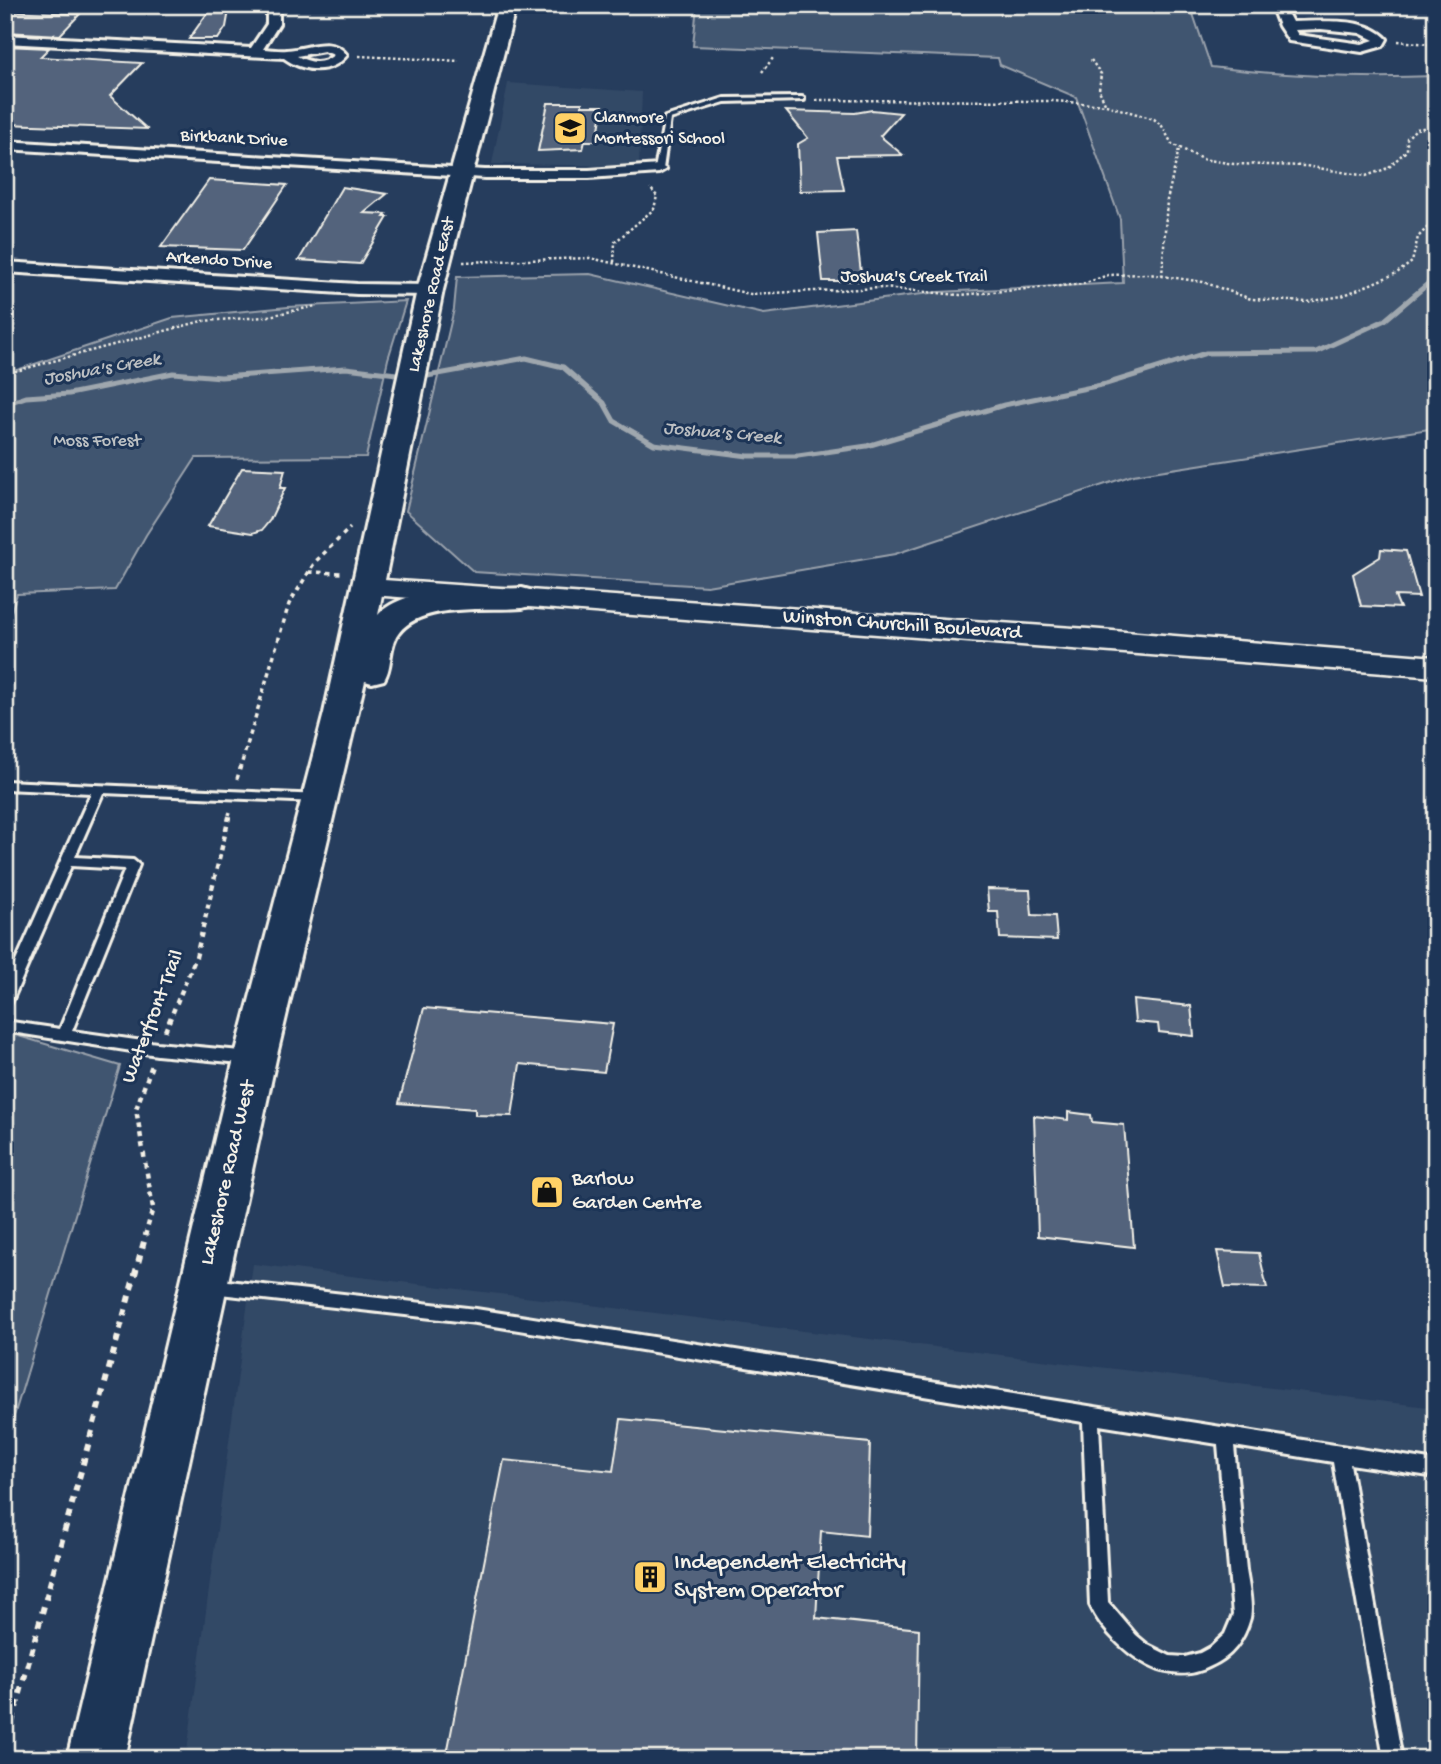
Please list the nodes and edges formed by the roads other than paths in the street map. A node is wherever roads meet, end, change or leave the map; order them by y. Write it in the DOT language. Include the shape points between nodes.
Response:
graph roads {
  1 [pos="273,5"];
  2 [pos="506,5"];
  3 [pos="1277,5"];
  4 [pos="1285,26"];
  5 [pos="5,39"];
  6 [pos="255,52"];
  7 [pos="287,54"];
  8 [pos="802,99"];
  9 [pos="5,145"];
  10 [pos="659,169"];
  11 [pos="460,173"];
  12 [pos="5,267"];
  13 [pos="430,290"];
  14 [pos="359,581"];
  15 [pos="522,598"];
  16 [pos="1436,667"];
  17 [pos="341,713"];
  18 [pos="5,785"];
  19 [pos="100,788"];
  20 [pos="321,798"];
  21 [pos="67,861"];
  22 [pos="5,1001"];
  23 [pos="5,1026"];
  24 [pos="64,1035"];
  25 [pos="255,1059"];
  26 [pos="205,1285"];
  27 [pos="1091,1415"];
  28 [pos="1225,1437"];
  29 [pos="1340,1454"];
  30 [pos="1436,1469"];
  31 [pos="96,1759"];
  32 [pos="1393,1759"];
  1 -- 6 [label="street" via="273,24"];
  2 -- 11 [label="main road, Lakeshore Road East"];
  3 -- 4 [label="street"];
  4 -- 4 [label="street" via="1352,27 1381,39 1362,48 1314,42 1293,38"];
  5 -- 6 [label="street"];
  6 -- 7 [label="street"];
  8 -- 10 [label="lane" via="724,100 667,118"];
  9 -- 11 [label="street, Birkbank Drive"];
  10 -- 11 [label="street, Birkbank Drive" via="589,174"];
  11 -- 13 [label="main road, Lakeshore Road East"];
  12 -- 13 [label="street, Arkendo Drive"];
  13 -- 14 [label="main road, Lakeshore Road East" via="409,397"];
  14 -- 15 [label="main road, Winston Churchill Boulevard"];
  14 -- 17 [label="main road, Lakeshore Road West"];
  15 -- 16 [label="main road, Winston Churchill Boulevard"];
  15 -- 17 [label="main road" via="449,599 396,618 382,631 365,704"];
  17 -- 20 [label="main road, Lakeshore Road West"];
  18 -- 19 [label="lane"];
  19 -- 20 [label="lane"];
  19 -- 21 [label="lane"];
  20 -- 25 [label="main road, Lakeshore Road West"];
  21 -- 22 [label="lane"];
  21 -- 24 [label="lane" via="133,866"];
  23 -- 24 [label="lane"];
  24 -- 25 [label="lane"];
  25 -- 26 [label="main road, Lakeshore Road West"];
  26 -- 27 [label="lane" via="476,1316"];
  26 -- 31 [label="main road, Lakeshore Road West"];
  27 -- 28 [label="lane"];
  27 -- 28 [label="lane" via="1099,1605 1116,1629 1147,1655 1167,1664 1190,1666 1214,1657 1232,1640 1242,1615"];
  28 -- 29 [label="lane"];
  29 -- 30 [label="lane"];
  29 -- 32 [label="lane"];
}
